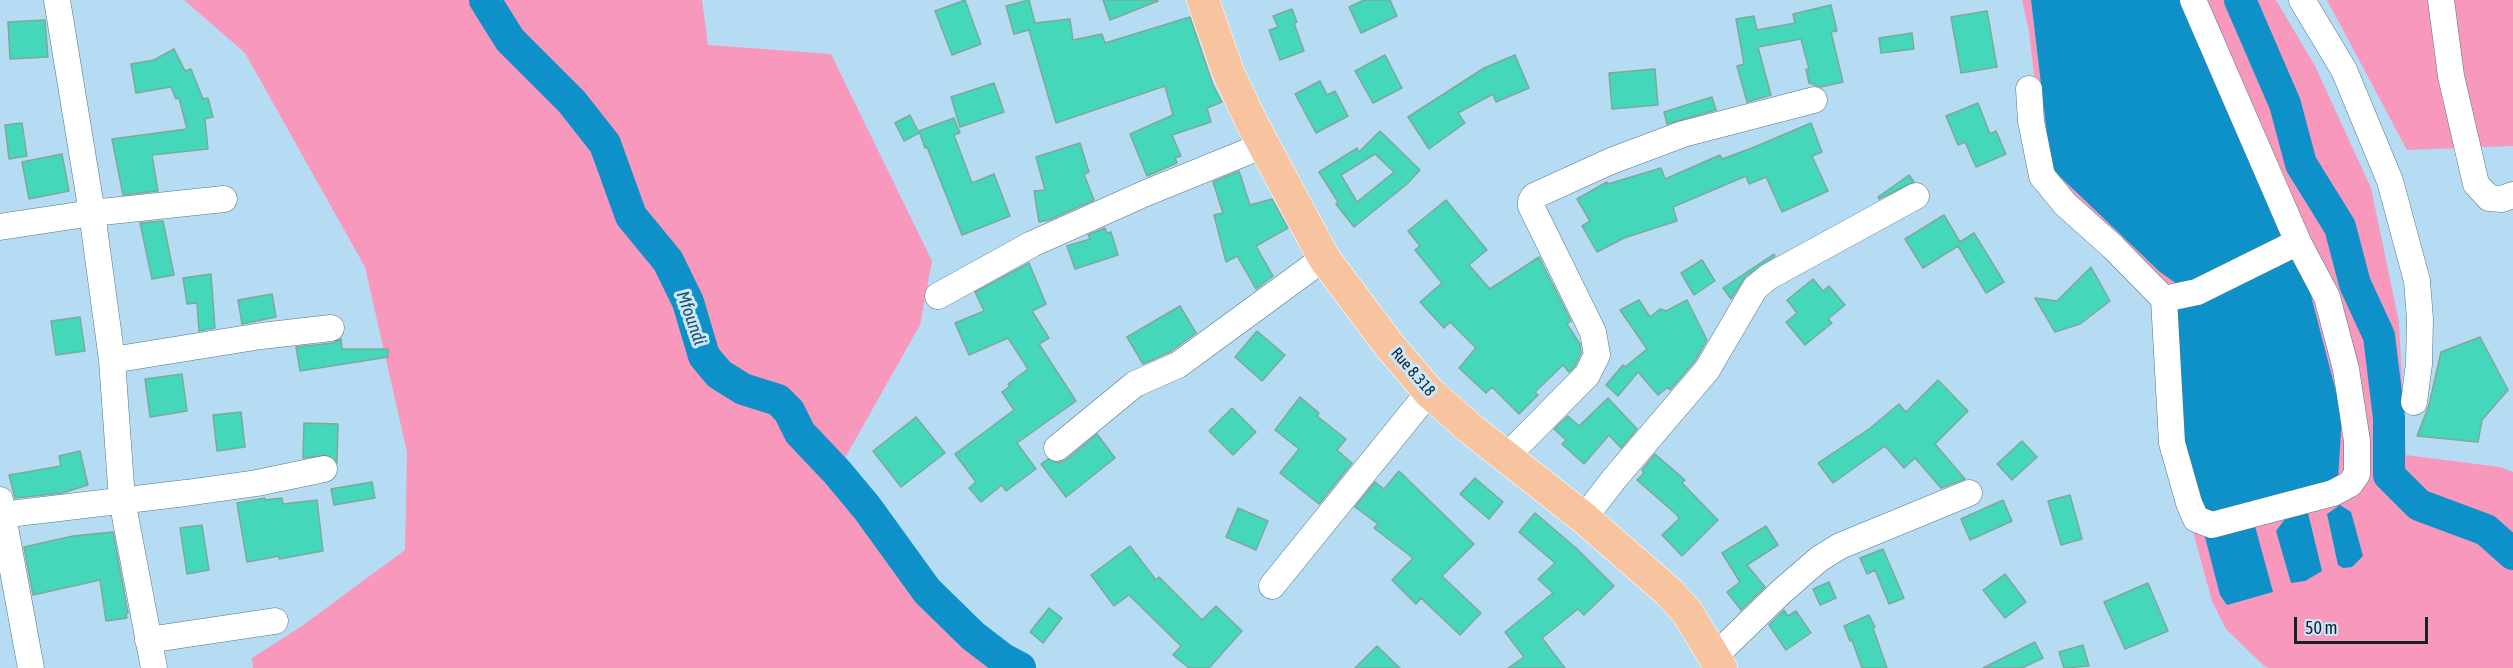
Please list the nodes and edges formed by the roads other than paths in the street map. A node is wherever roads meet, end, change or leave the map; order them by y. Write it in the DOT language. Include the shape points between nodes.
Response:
graph roads {
  1 [pos="57,0"];
  2 [pos="1203,0"];
  3 [pos="2193,0"];
  4 [pos="2301,0"];
  5 [pos="2441,0"];
  6 [pos="2029,90"];
  7 [pos="1814,100"];
  8 [pos="1264,145"];
  9 [pos="2513,195"];
  10 [pos="1916,196"];
  11 [pos="224,199"];
  12 [pos="93,213"];
  13 [pos="0,227"];
  14 [pos="2298,242"];
  15 [pos="1324,258"];
  16 [pos="938,296"];
  17 [pos="2164,299"];
  18 [pos="331,327"];
  19 [pos="112,360"];
  20 [pos="1429,392"];
  21 [pos="2414,402"];
  22 [pos="1057,448"];
  23 [pos="1506,457"];
  24 [pos="324,469"];
  25 [pos="1969,493"];
  26 [pos="122,500"];
  27 [pos="1,510"];
  28 [pos="1584,518"];
  29 [pos="1272,586"];
  30 [pos="275,621"];
  31 [pos="148,640"];
  32 [pos="1718,662"];
  33 [pos="31,668"];
  34 [pos="154,668"];
  1 -- 12 [label="street"];
  2 -- 8 [label="main road, Rue 8.318" via="1228,72"];
  3 -- 14 [label="street"];
  4 -- 21 [label="street" via="2344,70 2390,182 2417,281 2419,364"];
  5 -- 9 [label="street" via="2451,76 2476,184 2489,198 2502,200"];
  6 -- 17 [label="street" via="2042,176 2065,204"];
  7 -- 23 [label="street" via="1683,134 1534,196 1531,206 1593,332 1597,355 1587,375"];
  8 -- 15 [label="main road, Rue 8.318"];
  8 -- 16 [label="street" via="1032,244"];
  10 -- 28 [label="street" via="1768,277 1755,288 1707,370"];
  11 -- 12 [label="street"];
  12 -- 13 [label="street"];
  12 -- 19 [label="street"];
  14 -- 17 [label="street" via="2197,292"];
  14 -- 17 [label="street" via="2327,297 2346,369 2357,441 2357,474 2334,494 2212,525 2196,519 2172,443"];
  15 -- 20 [label="main road, Rue 8.318"];
  15 -- 22 [label="street" via="1178,365 1135,384"];
  18 -- 19 [label="street"];
  19 -- 26 [label="street"];
  20 -- 23 [label="main road, Rue 8.318"];
  20 -- 29 [label="street"];
  23 -- 28 [label="main road, Rue 8.318"];
  24 -- 26 [label="street" via="257,483"];
  25 -- 32 [label="street" via="1840,546 1819,559 1781,592"];
  26 -- 27 [label="street"];
  26 -- 31 [label="street"];
  27 -- 33 [label="street"];
  28 -- 32 [label="main road, Rue 8.318" via="1669,592 1687,612"];
  30 -- 31 [label="street"];
  31 -- 34 [label="street"];
}
